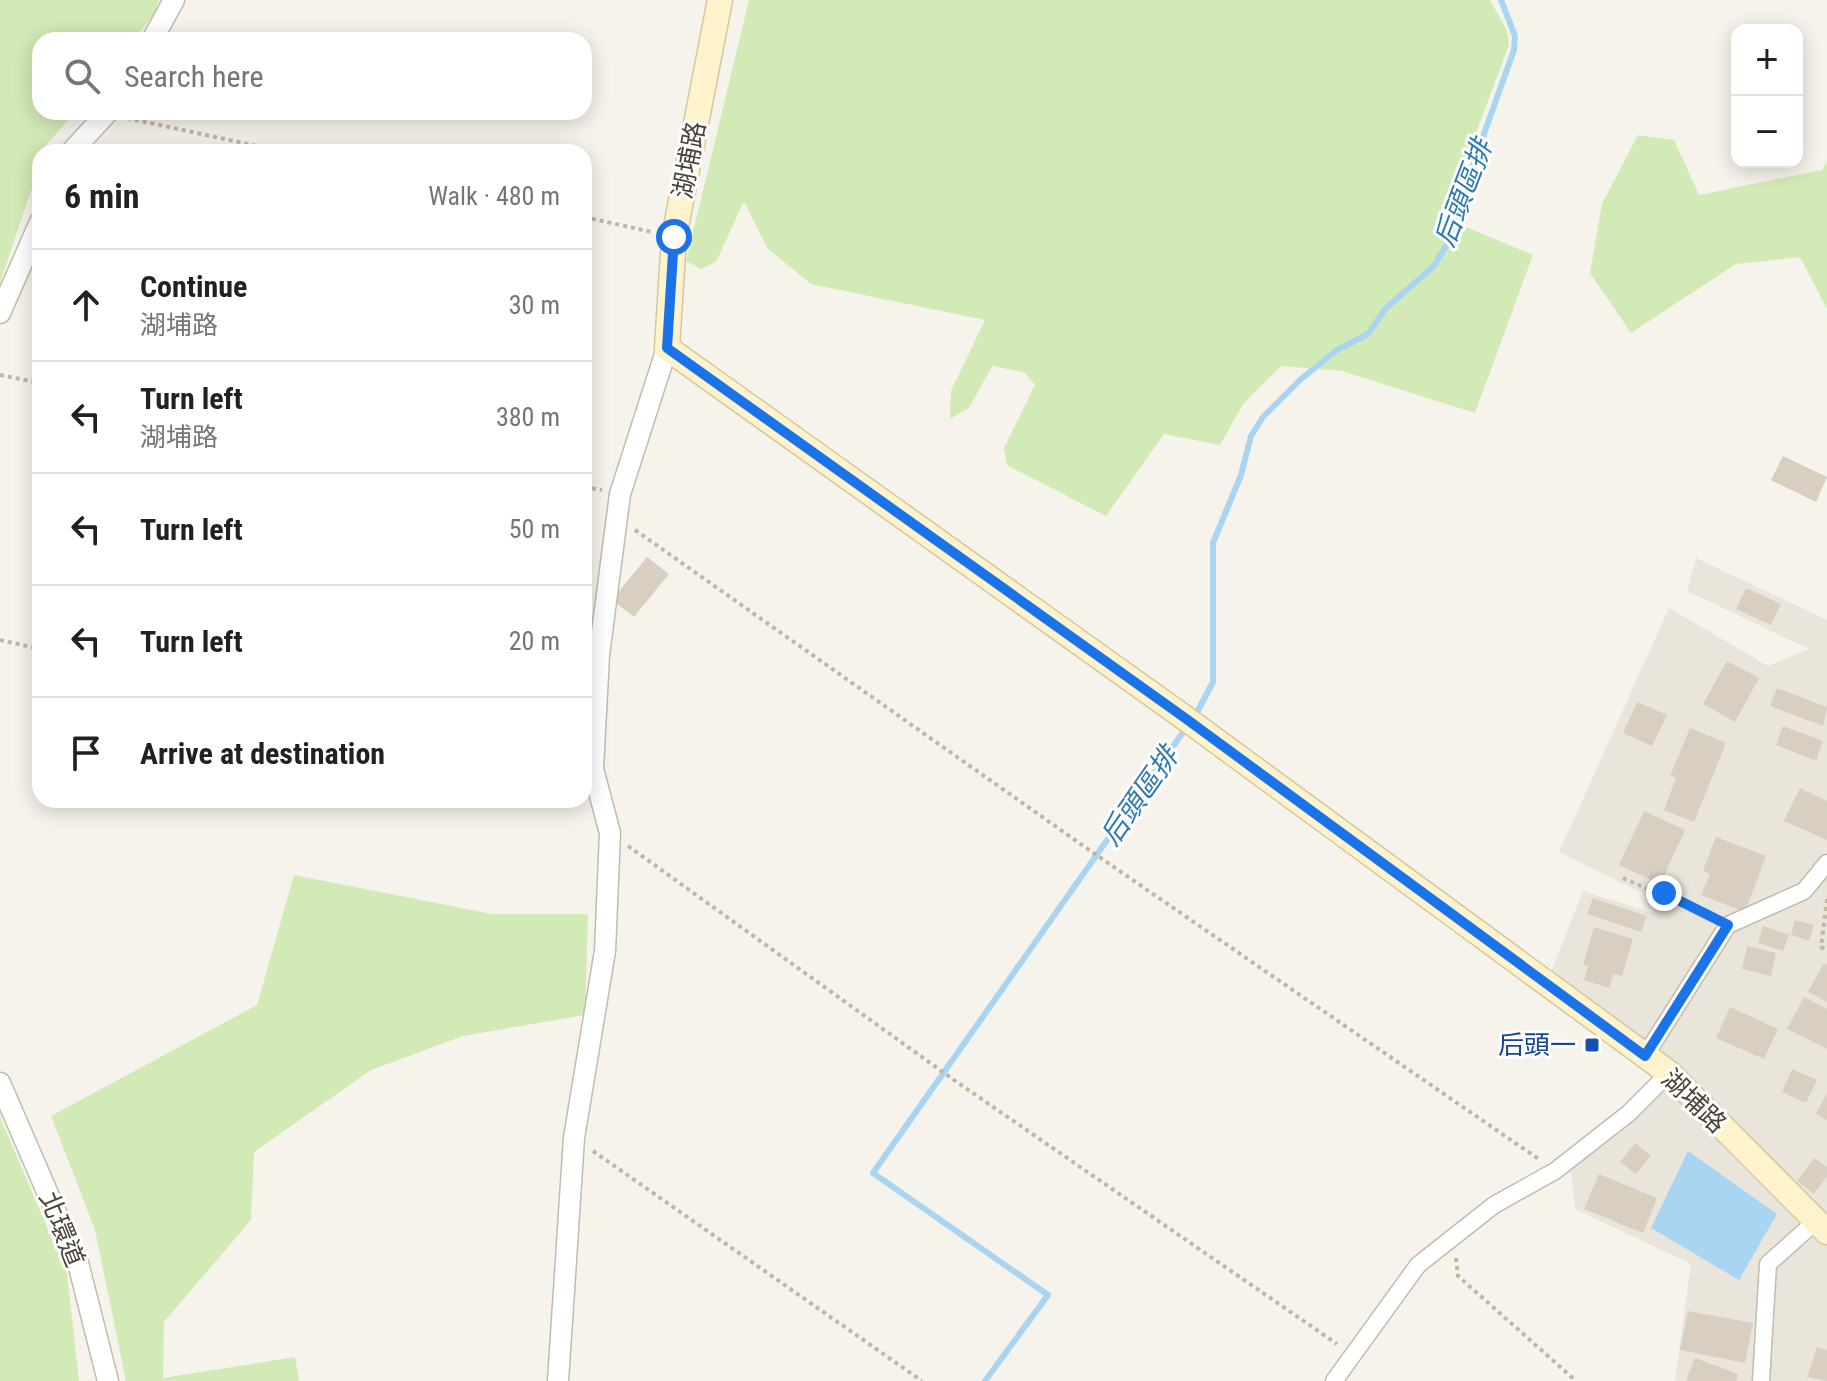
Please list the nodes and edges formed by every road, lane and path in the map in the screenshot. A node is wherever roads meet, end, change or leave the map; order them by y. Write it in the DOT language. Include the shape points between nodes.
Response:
graph roads {
  1 [pos="174,0"];
  2 [pos="720,0"];
  3 [pos="156,32"];
  4 [pos="101,120"];
  5 [pos="139,120"];
  6 [pos="78,144"];
  7 [pos="248,144"];
  8 [pos="592,219"];
  9 [pos="674,237"];
  10 [pos="32,240"];
  11 [pos="0,313"];
  12 [pos="667,348"];
  13 [pos="0,375"];
  14 [pos="32,381"];
  15 [pos="619,519"];
  16 [pos="0,640"];
  17 [pos="32,647"];
  18 [pos="610,833"];
  19 [pos="1827,863"];
  20 [pos="1623,878"];
  21 [pos="1827,899"];
  22 [pos="1728,925"];
  23 [pos="1827,950"];
  24 [pos="1645,1056"];
  25 [pos="1669,1073"];
  26 [pos="0,1083"];
  27 [pos="574,1138"];
  28 [pos="1555,1171"];
  29 [pos="1821,1227"];
  30 [pos="1453,1239"];
  31 [pos="1352,1355"];
  32 [pos="108,1381"];
  33 [pos="558,1381"];
  34 [pos="922,1381"];
  35 [pos="1334,1381"];
  36 [pos="1576,1381"];
  37 [pos="1761,1381"];
  1 -- 3 [label="street"];
  2 -- 9 [label="main road, 湖埔路"];
  4 -- 6 [label="street"];
  5 -- 7 [label="path"];
  8 -- 9 [label="path"];
  9 -- 12 [label="main road, 湖埔路"];
  10 -- 11 [label="street"];
  12 -- 15 [label="street" via="620,494"];
  12 -- 24 [label="main road, 湖埔路" via="1195,725"];
  13 -- 14 [label="path"];
  15 -- 18 [label="street" via="599,655 593,769"];
  15 -- 28 [label="path"];
  16 -- 17 [label="path"];
  18 -- 27 [label="street" via="605,951"];
  18 -- 31 [label="path" via="954,1080"];
  19 -- 22 [label="street" via="1804,891"];
  20 -- 22 [label="path"];
  21 -- 23 [label="path" via="1821,947"];
  22 -- 24 [label="street"];
  24 -- 25 [label="main road, 湖埔路"];
  25 -- 28 [label="street" via="1629,1113"];
  25 -- 29 [label="main road, 湖埔路"];
  26 -- 32 [label="street, 北環道" via="78,1263"];
  27 -- 33 [label="street"];
  27 -- 34 [label="path"];
  28 -- 30 [label="street" via="1494,1205"];
  29 -- 37 [label="street" via="1768,1264"];
  30 -- 31 [label="street" via="1418,1265"];
  30 -- 36 [label="path" via="1458,1276"];
  31 -- 35 [label="street"];
}
